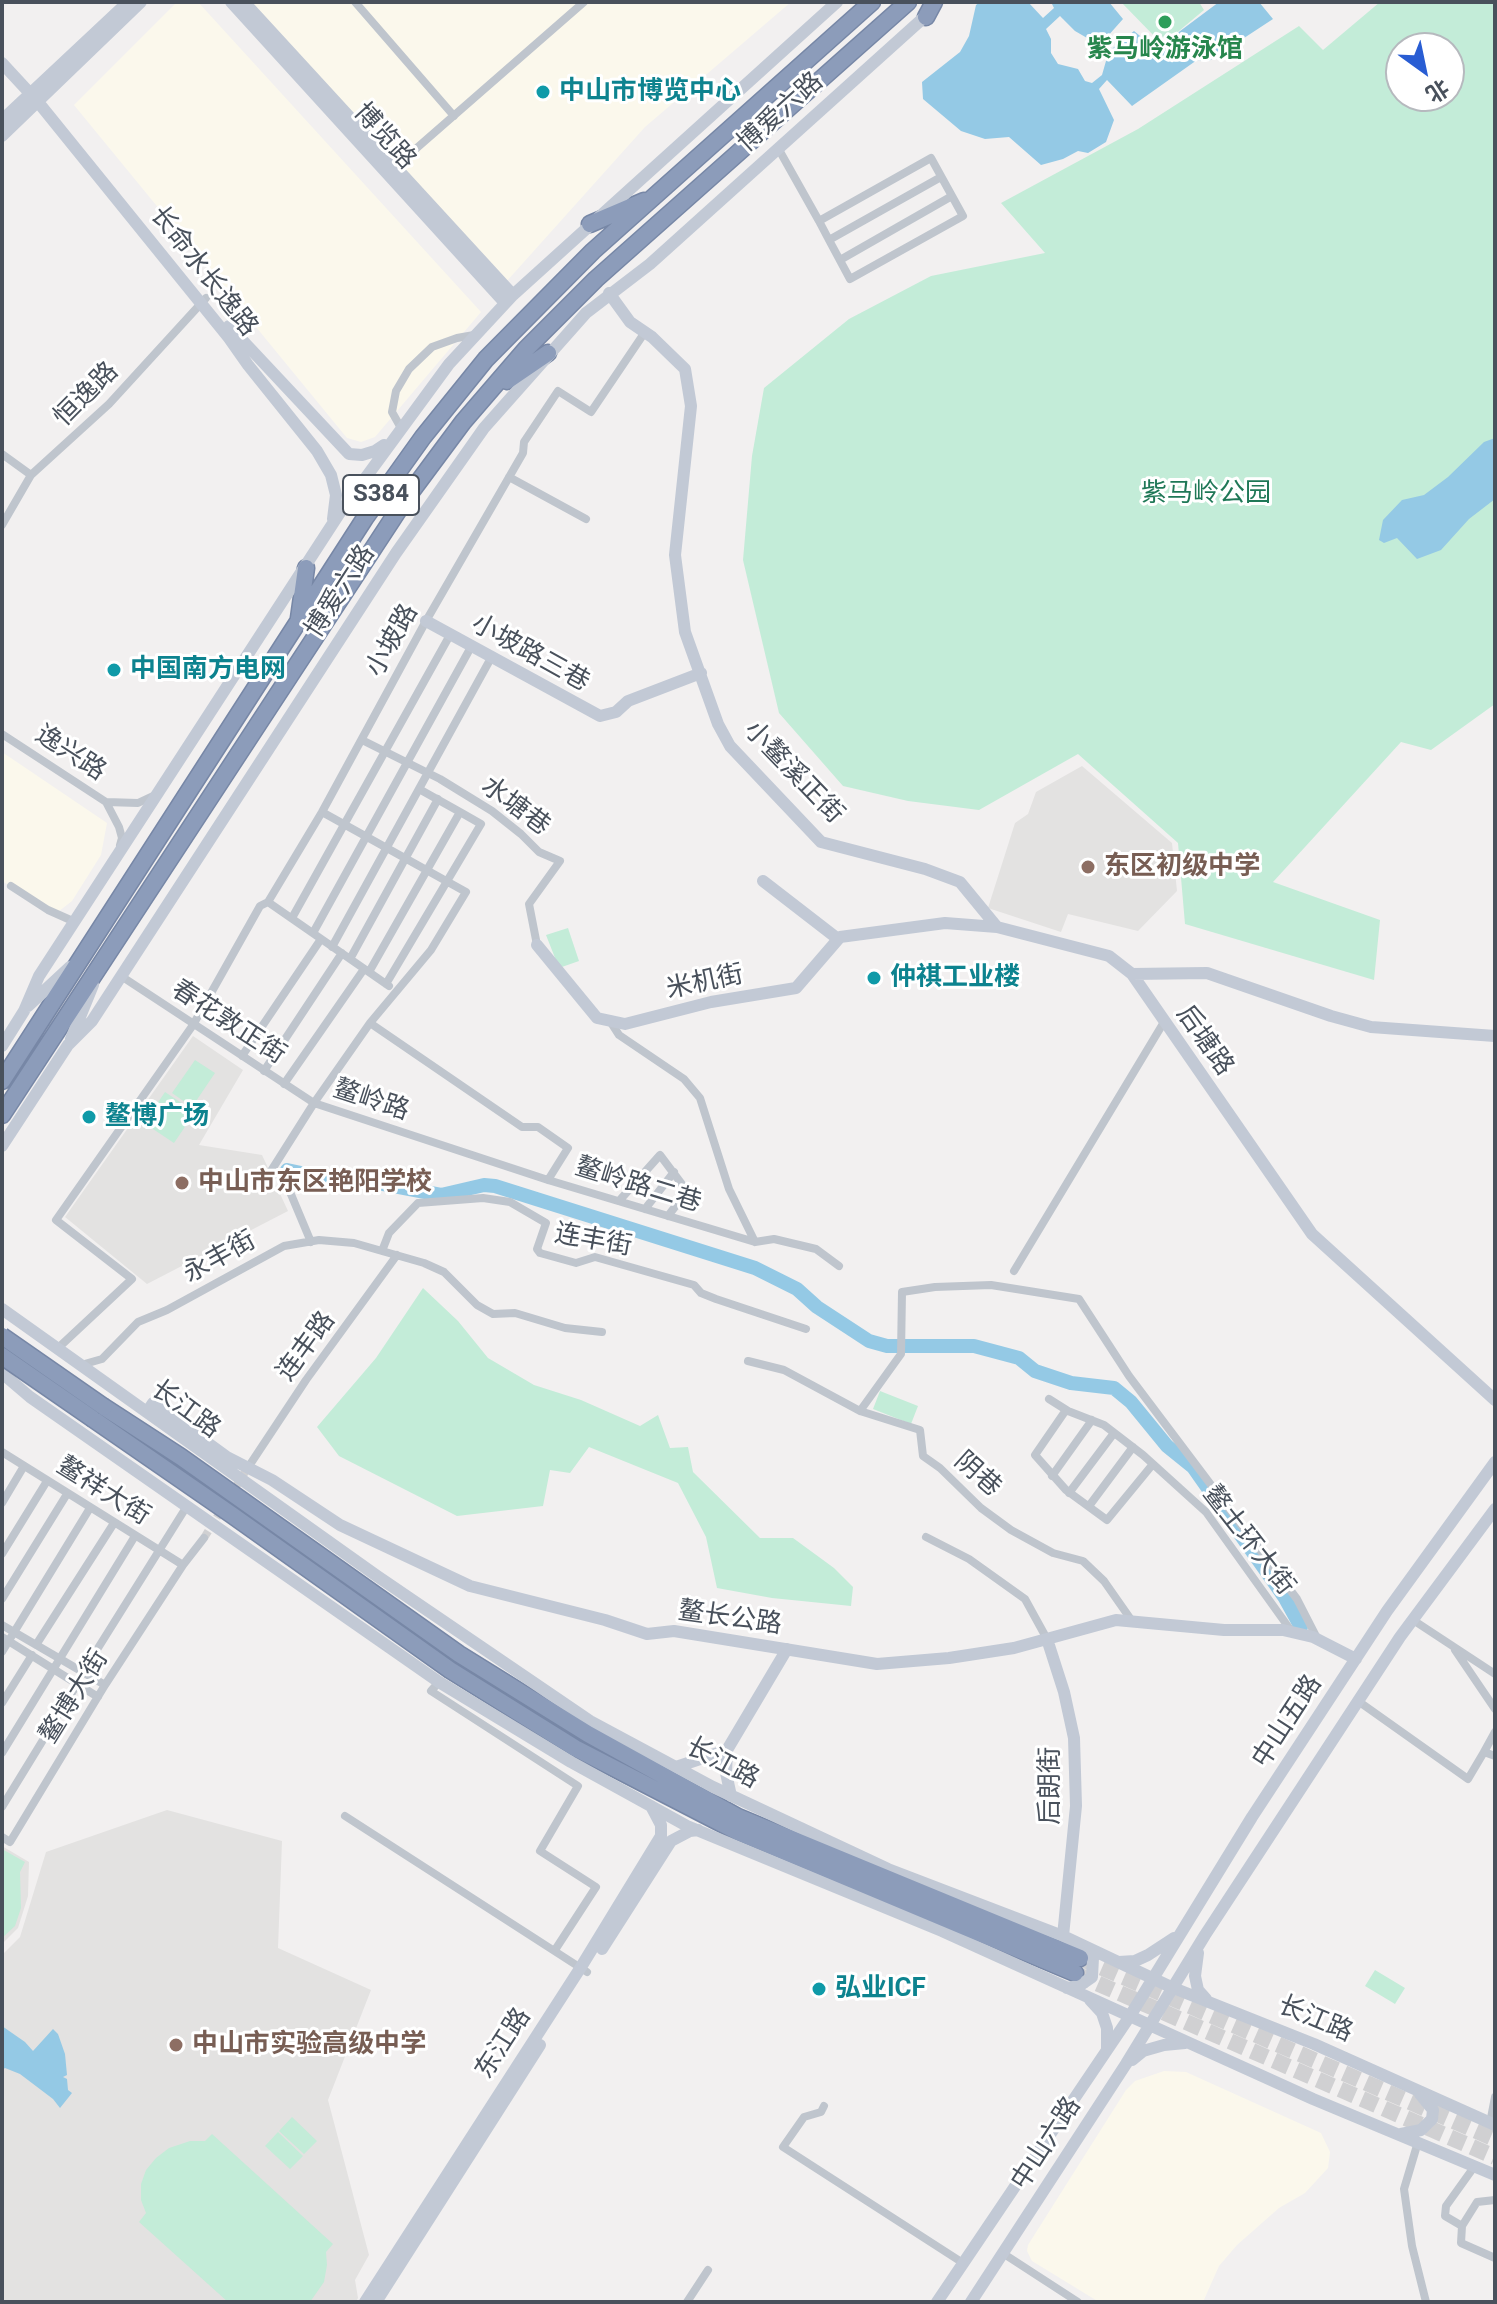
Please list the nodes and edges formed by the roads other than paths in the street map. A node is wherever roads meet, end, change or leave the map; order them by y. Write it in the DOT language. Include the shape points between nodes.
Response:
graph roads {
  1 [pos="128,2"];
  2 [pos="141,2"];
  3 [pos="231,2"];
  4 [pos="244,2"];
  5 [pos="355,2"];
  6 [pos="584,2"];
  7 [pos="837,2"];
  8 [pos="872,2"];
  9 [pos="908,2"];
  10 [pos="942,2"];
  11 [pos="930,9"];
  12 [pos="2,53"];
  13 [pos="2,63"];
  14 [pos="37,96"];
  15 [pos="454,116"];
  16 [pos="2,120"];
  17 [pos="2,136"];
  18 [pos="778,148"];
  19 [pos="395,167"];
  20 [pos="941,177"];
  21 [pos="657,196"];
  22 [pos="952,196"];
  23 [pos="819,221"];
  24 [pos="590,224"];
  25 [pos="829,240"];
  26 [pos="840,260"];
  27 [pos="609,293"];
  28 [pos="509,299"];
  29 [pos="204,301"];
  30 [pos="645,332"];
  31 [pos="475,335"];
  32 [pos="548,353"];
  33 [pos="486,396"];
  34 [pos="401,428"];
  35 [pos="392,440"];
  36 [pos="2,454"];
  37 [pos="31,475"];
  38 [pos="509,477"];
  39 [pos="586,519"];
  40 [pos="2,525"];
  41 [pos="332,525"];
  42 [pos="306,568"];
  43 [pos="426,621"];
  44 [pos="298,625"];
  45 [pos="450,635"];
  46 [pos="471,647"];
  47 [pos="491,658"];
  48 [pos="701,673"];
  49 [pos="2,734"];
  50 [pos="362,740"];
  51 [pos="385,752"];
  52 [pos="407,763"];
  53 [pos="428,773"];
  54 [pos="419,789"];
  55 [pos="160,793"];
  56 [pos="438,799"];
  57 [pos="106,802"];
  58 [pos="322,812"];
  59 [pos="460,812"];
  60 [pos="345,824"];
  61 [pos="366,836"];
  62 [pos="387,848"];
  63 [pos="118,857"];
  64 [pos="405,858"];
  65 [pos="427,870"];
  66 [pos="447,881"];
  67 [pos="763,881"];
  68 [pos="11,886"];
  69 [pos="268,902"];
  70 [pos="292,918"];
  71 [pos="75,922"];
  72 [pos="997,927"];
  73 [pos="317,936"];
  74 [pos="838,939"];
  75 [pos="537,945"];
  76 [pos="332,947"];
  77 [pos="342,953"];
  78 [pos="85,954"];
  79 [pos="350,959"];
  80 [pos="104,960"];
  81 [pos="366,970"];
  82 [pos="1132,974"];
  83 [pos="121,976"];
  84 [pos="386,984"];
  85 [pos="396,991"];
  86 [pos="24,1011"];
  87 [pos="610,1021"];
  88 [pos="1164,1022"];
  89 [pos="370,1023"];
  90 [pos="193,1025"];
  91 [pos="1495,1036"];
  92 [pos="68,1045"];
  93 [pos="2,1046"];
  94 [pos="242,1056"];
  95 [pos="264,1071"];
  96 [pos="2,1081"];
  97 [pos="284,1084"];
  98 [pos="314,1103"];
  99 [pos="2,1115"];
  100 [pos="2,1146"];
  101 [pos="674,1172"];
  102 [pos="548,1180"];
  103 [pos="619,1201"];
  104 [pos="645,1209"];
  105 [pos="668,1216"];
  106 [pos="311,1242"];
  107 [pos="755,1242"];
  108 [pos="382,1251"];
  109 [pos="397,1255"];
  110 [pos="839,1266"];
  111 [pos="1014,1271"];
  112 [pos="4,1309"];
  113 [pos="806,1329"];
  114 [pos="602,1332"];
  115 [pos="2,1336"];
  116 [pos="54,1346"];
  117 [pos="2,1356"];
  118 [pos="748,1361"];
  119 [pos="81,1365"];
  120 [pos="2,1373"];
  121 [pos="18,1387"];
  122 [pos="1049,1399"];
  123 [pos="1495,1400"];
  124 [pos="1066,1410"];
  125 [pos="860,1411"];
  126 [pos="147,1412"];
  127 [pos="99,1413"];
  128 [pos="1092,1420"];
  129 [pos="1114,1433"];
  130 [pos="1133,1447"];
  131 [pos="2,1453"];
  132 [pos="1495,1462"];
  133 [pos="251,1463"];
  134 [pos="1153,1464"];
  135 [pos="24,1466"];
  136 [pos="1052,1476"];
  137 [pos="181,1479"];
  138 [pos="47,1481"];
  139 [pos="1069,1493"];
  140 [pos="67,1494"];
  141 [pos="235,1495"];
  142 [pos="2,1503"];
  143 [pos="187,1506"];
  144 [pos="1089,1506"];
  145 [pos="90,1508"];
  146 [pos="1495,1509"];
  147 [pos="114,1523"];
  148 [pos="308,1527"];
  149 [pos="135,1536"];
  150 [pos="926,1537"];
  151 [pos="204,1538"];
  152 [pos="235,1539"];
  153 [pos="157,1551"];
  154 [pos="2,1554"];
  155 [pos="183,1565"];
  156 [pos="2,1599"];
  157 [pos="415,1602"];
  158 [pos="1413,1620"];
  159 [pos="352,1621"];
  160 [pos="1132,1621"];
  161 [pos="2,1625"];
  162 [pos="14,1632"];
  163 [pos="1293,1632"];
  164 [pos="5,1639"];
  165 [pos="1047,1639"];
  166 [pos="1317,1639"];
  167 [pos="36,1645"];
  168 [pos="1453,1647"];
  169 [pos="787,1649"];
  170 [pos="454,1650"];
  171 [pos="2,1652"];
  172 [pos="32,1655"];
  173 [pos="60,1659"];
  174 [pos="434,1659"];
  175 [pos="1356,1659"];
  176 [pos="54,1668"];
  177 [pos="83,1672"];
  178 [pos="1495,1674"];
  179 [pos="439,1682"];
  180 [pos="78,1683"];
  181 [pos="105,1685"];
  182 [pos="98,1697"];
  183 [pos="1358,1701"];
  184 [pos="2,1703"];
  185 [pos="1495,1709"];
  186 [pos="1495,1732"];
  187 [pos="727,1750"];
  188 [pos="1484,1752"];
  189 [pos="2,1753"];
  190 [pos="1495,1756"];
  191 [pos="571,1762"];
  192 [pos="676,1767"];
  193 [pos="559,1774"];
  194 [pos="731,1796"];
  195 [pos="651,1806"];
  196 [pos="2,1807"];
  197 [pos="345,1816"];
  198 [pos="692,1828"];
  199 [pos="2,1837"];
  200 [pos="1182,1930"];
  201 [pos="1063,1936"];
  202 [pos="1200,1942"];
  203 [pos="555,1950"];
  204 [pos="1117,1962"];
  205 [pos="1077,1967"];
  206 [pos="584,1970"];
  207 [pos="1153,1978"];
  208 [pos="1171,1987"];
  209 [pos="1088,1998"];
  210 [pos="1209,2002"];
  211 [pos="1158,2008"];
  212 [pos="1130,2016"];
  213 [pos="1149,2025"];
  214 [pos="1188,2043"];
  215 [pos="1107,2051"];
  216 [pos="1126,2064"];
  217 [pos="1416,2090"];
  218 [pos="1495,2097"];
  219 [pos="824,2106"];
  220 [pos="1493,2124"];
  221 [pos="1398,2134"];
  222 [pos="1418,2142"];
  223 [pos="1474,2167"];
  224 [pos="1495,2175"];
  225 [pos="1495,2200"];
  226 [pos="1462,2226"];
  227 [pos="1004,2254"];
  228 [pos="1495,2258"];
  229 [pos="963,2263"];
  230 [pos="708,2270"];
  231 [pos="365,2302"];
  232 [pos="376,2302"];
  233 [pos="687,2302"];
  234 [pos="937,2302"];
  235 [pos="971,2302"];
  236 [pos="1078,2302"];
  237 [pos="1426,2302"];
  1 -- 14 [label="street"];
  2 -- 14 [label="street"];
  3 -- 28 [label="street, 博览路"];
  4 -- 19 [label="street, 博览路"];
  5 -- 15 [label="street"];
  6 -- 15 [label="street"];
  7 -- 24 [label="street, 博爱六路"];
  8 -- 21 [label="highway, 博爱六路 / S384"];
  9 -- 33 [label="highway, 博爱六路 / S384" via="596,279"];
  10 -- 11 [label="street, 博爱六路"];
  11 -- 18 [label="street, 博爱六路"];
  12 -- 14 [label="street, 长命水长逸路"];
  13 -- 14 [label="street, 长命水长逸路"];
  14 -- 16 [label="street"];
  14 -- 17 [label="street"];
  14 -- 29 [label="street, 长命水长逸路"];
  15 -- 19 [label="street"];
  18 -- 23 [label="street"];
  18 -- 27 [label="street, 博爱六路" via="650,264"];
  19 -- 28 [label="street, 博览路"];
  20 -- 22 [label="street"];
  20 -- 23 [label="street" via="931,158"];
  20 -- 25 [label="street"];
  21 -- 24 [label="highway"];
  21 -- 44 [label="highway, 博爱六路 / S384" via="593,251 486,359 365,518"];
  22 -- 26 [label="street"];
  22 -- 26 [label="street" via="963,216 850,279"];
  23 -- 25 [label="street"];
  24 -- 28 [label="street, 博爱六路"];
  25 -- 26 [label="street"];
  27 -- 30 [label="street, 小鳌溪正街" via="630,322"];
  27 -- 32 [label="street, 博爱六路"];
  28 -- 31 [label="street, 博爱六路"];
  29 -- 35 [label="street, 长命水长逸路" via="349,454 375,451"];
  29 -- 37 [label="street, 恒逸路" via="109,404"];
  29 -- 41 [label="street, 长命水长逸路" via="331,475 336,495"];
  30 -- 38 [label="street, 小坡路" via="591,412 558,391 524,442"];
  30 -- 48 [label="street, 小鳌溪正街" via="685,369 691,406 675,555 685,632"];
  31 -- 34 [label="street, 博爱六路"];
  31 -- 34 [label="street" via="432,347 409,369 396,391 392,412"];
  32 -- 33 [label="highway"];
  32 -- 83 [label="street, 博爱六路" via="426,507"];
  33 -- 80 [label="highway, 博爱六路 / S384" via="405,500"];
  34 -- 35 [label="street, 博爱六路"];
  35 -- 41 [label="street, 博爱六路"];
  36 -- 37 [label="street"];
  37 -- 40 [label="street, 恒逸路"];
  38 -- 39 [label="street"];
  38 -- 43 [label="street, 小坡路"];
  41 -- 42 [label="street, 博爱六路"];
  42 -- 44 [label="highway"];
  42 -- 55 [label="street, 博爱六路"];
  43 -- 45 [label="street, 小坡路三巷"];
  43 -- 50 [label="street, 小坡路"];
  44 -- 78 [label="highway, 博爱六路 / S384"];
  45 -- 46 [label="street, 小坡路三巷"];
  45 -- 51 [label="street"];
  46 -- 47 [label="street, 小坡路三巷"];
  46 -- 52 [label="street"];
  47 -- 48 [label="street, 小坡路三巷" via="600,716"];
  47 -- 53 [label="street"];
  48 -- 72 [label="street, 小鳌溪正街" via="730,746 821,842 960,882"];
  49 -- 57 [label="street, 逸兴路"];
  50 -- 51 [label="street, 水塘巷"];
  50 -- 58 [label="street, 小坡路"];
  51 -- 52 [label="street, 水塘巷"];
  51 -- 60 [label="street"];
  52 -- 53 [label="street, 水塘巷"];
  52 -- 61 [label="street"];
  53 -- 54 [label="street"];
  53 -- 75 [label="street, 水塘巷" via="492,811 539,852 560,861 529,904"];
  54 -- 56 [label="street"];
  54 -- 62 [label="street"];
  55 -- 57 [label="street" via="138,803"];
  55 -- 63 [label="street, 博爱六路"];
  56 -- 59 [label="street"];
  56 -- 64 [label="street"];
  57 -- 63 [label="street, 逸兴路" via="122,838"];
  58 -- 60 [label="street"];
  58 -- 69 [label="street, 小坡路"];
  59 -- 65 [label="street"];
  59 -- 66 [label="street" via="481,824"];
  60 -- 61 [label="street"];
  60 -- 70 [label="street"];
  61 -- 62 [label="street"];
  61 -- 73 [label="street"];
  62 -- 64 [label="street"];
  62 -- 76 [label="street"];
  63 -- 71 [label="street, 博爱六路"];
  64 -- 65 [label="street"];
  64 -- 79 [label="street"];
  65 -- 66 [label="street"];
  65 -- 81 [label="street"];
  66 -- 84 [label="street"];
  66 -- 85 [label="street, 鳌岭路" via="466,892 431,950"];
  67 -- 74 [label="street"];
  68 -- 71 [label="street"];
  69 -- 70 [label="street"];
  69 -- 90 [label="street, 小坡路" via="260,906"];
  70 -- 73 [label="street"];
  71 -- 86 [label="street, 博爱六路" via="39,976"];
  72 -- 74 [label="street, 后塘路" via="945,923"];
  72 -- 82 [label="street, 后塘路" via="1109,956"];
  73 -- 76 [label="street"];
  73 -- 94 [label="street"];
  74 -- 87 [label="street, 米机街" via="796,988 625,1024"];
  75 -- 87 [label="street" via="597,1018"];
  76 -- 77 [label="street"];
  77 -- 79 [label="street"];
  77 -- 95 [label="street"];
  78 -- 86 [label="street"];
  78 -- 96 [label="highway, 博爱六路 / S384"];
  79 -- 81 [label="street"];
  80 -- 92 [label="street"];
  80 -- 99 [label="highway, 博爱六路 / S384"];
  81 -- 84 [label="street"];
  81 -- 97 [label="street"];
  82 -- 88 [label="street, 后塘路"];
  82 -- 91 [label="street" via="1207,973 1371,1027"];
  83 -- 90 [label="street, 春花敦正街"];
  83 -- 92 [label="street, 博爱六路" via="92,1021"];
  84 -- 85 [label="street"];
  85 -- 89 [label="street, 鳌岭路"];
  86 -- 93 [label="street, 博爱六路"];
  87 -- 107 [label="street" via="619,1035 684,1079 700,1098 729,1189"];
  88 -- 111 [label="street"];
  88 -- 123 [label="street, 后塘路" via="1312,1234"];
  89 -- 98 [label="street, 鳌岭路"];
  89 -- 102 [label="street, 鳌岭路二巷" via="522,1127 538,1127 568,1148"];
  90 -- 94 [label="street, 春花敦正街"];
  90 -- 116 [label="street, 小坡路" via="56,1220 132,1279"];
  92 -- 100 [label="street, 博爱六路"];
  94 -- 95 [label="street, 春花敦正街"];
  95 -- 97 [label="street, 春花敦正街"];
  97 -- 98 [label="street, 春花敦正街"];
  98 -- 102 [label="street, 鳌岭路"];
  98 -- 106 [label="street" via="271,1171 285,1180"];
  101 -- 103 [label="street" via="660,1155"];
  101 -- 104 [label="street"];
  101 -- 105 [label="street" via="687,1191"];
  102 -- 103 [label="street, 鳌岭路二巷"];
  103 -- 104 [label="street, 鳌岭路二巷"];
  104 -- 105 [label="street, 鳌岭路二巷"];
  105 -- 107 [label="street, 鳌岭路二巷"];
  106 -- 108 [label="street, 永丰街" via="354,1243"];
  106 -- 119 [label="street, 永丰街" via="284,1246 138,1322 102,1359"];
  107 -- 110 [label="street, 鳌岭路二巷" via="774,1239 816,1249"];
  108 -- 109 [label="street, 永丰街"];
  108 -- 113 [label="street, 连丰街" via="389,1233 418,1203 483,1198 510,1202 546,1223 540,1253 576,1263 595,1257 694,1285 716,1299"];
  109 -- 114 [label="street, 永丰街" via="444,1272 493,1314 515,1313"];
  109 -- 133 [label="street, 连丰路"];
  112 -- 116 [label="street, 长江路"];
  115 -- 127 [label="highway, 长江路, bridge"];
  116 -- 119 [label="street, 长江路"];
  116 -- 121 [label="street" via="26,1346 13,1366"];
  117 -- 127 [label="highway, 长江路, bridge"];
  118 -- 125 [label="street, 阴巷" via="784,1370"];
  119 -- 126 [label="street, 长江路"];
  120 -- 121 [label="street, 长江路"];
  121 -- 143 [label="street, 长江路"];
  122 -- 124 [label="street, 鳌土环大街"];
  124 -- 128 [label="street, 鳌土环大街"];
  124 -- 136 [label="street" via="1035,1455"];
  125 -- 160 [label="street, 阴巷" via="920,1430 923,1456 1011,1530 1053,1553 1083,1561"];
  125 -- 166 [label="street" via="901,1345 902,1292 991,1285 1079,1299 1129,1376 1297,1599"];
  126 -- 148 [label="street, 长江路"];
  126 -- 169 [label="street, 鳌长公路" via="153,1403 227,1457 340,1525 470,1586 647,1634 674,1631"];
  127 -- 137 [label="highway, 长江路"];
  127 -- 141 [label="highway, 长江路"];
  128 -- 129 [label="street, 鳌土环大街"];
  128 -- 136 [label="street"];
  129 -- 130 [label="street, 鳌土环大街"];
  129 -- 139 [label="street"];
  130 -- 134 [label="street, 鳌土环大街"];
  130 -- 144 [label="street"];
  131 -- 135 [label="street, 鳌祥大街"];
  132 -- 175 [label="street, 中山五路"];
  134 -- 144 [label="street" via="1107,1520"];
  134 -- 163 [label="street, 鳌土环大街" via="1206,1512"];
  135 -- 138 [label="street, 鳌祥大街"];
  135 -- 142 [label="street"];
  136 -- 139 [label="street"];
  137 -- 152 [label="street"];
  137 -- 174 [label="highway, 长江路"];
  138 -- 140 [label="street, 鳌祥大街"];
  138 -- 154 [label="street"];
  139 -- 144 [label="street"];
  140 -- 145 [label="street, 鳌祥大街"];
  140 -- 156 [label="street"];
  141 -- 148 [label="street"];
  141 -- 170 [label="highway, 长江路"];
  143 -- 152 [label="street, 长江路"];
  143 -- 153 [label="street"];
  145 -- 147 [label="street, 鳌祥大街"];
  145 -- 162 [label="street"];
  146 -- 158 [label="street, 中山五路"];
  147 -- 149 [label="street, 鳌祥大街"];
  147 -- 167 [label="street"];
  148 -- 157 [label="street, 长江路"];
  149 -- 153 [label="street, 鳌祥大街"];
  149 -- 173 [label="street"];
  150 -- 165 [label="street" via="969,1559 1025,1599"];
  151 -- 155 [label="street"];
  152 -- 159 [label="street, 长江路"];
  153 -- 155 [label="street, 鳌祥大街"];
  153 -- 177 [label="street"];
  155 -- 181 [label="street, 鳌博大街"];
  157 -- 170 [label="street"];
  157 -- 192 [label="street, 长江路" via="590,1721"];
  158 -- 168 [label="street"];
  158 -- 183 [label="street, 中山五路"];
  159 -- 174 [label="street, 长江路"];
  159 -- 179 [label="street, 长江路"];
  160 -- 163 [label="street, 鳌长公路"];
  160 -- 165 [label="street, 鳌长公路" via="1116,1620"];
  161 -- 162 [label="street"];
  162 -- 164 [label="street"];
  162 -- 167 [label="street"];
  163 -- 166 [label="street, 鳌长公路"];
  164 -- 171 [label="street"];
  164 -- 172 [label="street"];
  165 -- 169 [label="street, 鳌长公路" via="949,1658 877,1664"];
  165 -- 201 [label="street, 后朗街" via="1074,1738 1076,1806"];
  166 -- 175 [label="street, 鳌长公路"];
  167 -- 173 [label="street"];
  168 -- 178 [label="street"];
  168 -- 185 [label="street"];
  169 -- 187 [label="street"];
  170 -- 205 [label="highway, 长江路" via="588,1734 738,1817"];
  172 -- 176 [label="street"];
  172 -- 184 [label="street"];
  173 -- 176 [label="street"];
  173 -- 177 [label="street"];
  174 -- 205 [label="highway, 长江路" via="575,1748 736,1831"];
  175 -- 200 [label="street, 中山五路"];
  176 -- 180 [label="street"];
  176 -- 189 [label="street"];
  177 -- 181 [label="street"];
  179 -- 191 [label="street, 长江路"];
  179 -- 193 [label="street" via="431,1691"];
  180 -- 182 [label="street"];
  180 -- 196 [label="street"];
  181 -- 182 [label="street, 鳌博大街"];
  182 -- 199 [label="street, 鳌博大街" via="10,1842"];
  183 -- 188 [label="street" via="1468,1779"];
  183 -- 202 [label="street, 中山五路"];
  186 -- 188 [label="street"];
  187 -- 192 [label="street"];
  187 -- 194 [label="street"];
  188 -- 190 [label="street"];
  191 -- 193 [label="street"];
  191 -- 195 [label="street, 长江路"];
  192 -- 194 [label="street, 长江路"];
  193 -- 203 [label="street" via="578,1786 540,1851 596,1887"];
  194 -- 201 [label="street, 长江路" via="888,1869"];
  195 -- 198 [label="street, 长江路"];
  195 -- 206 [label="street, 东江路" via="661,1836"];
  197 -- 203 [label="street"];
  198 -- 205 [label="street, 长江路" via="899,1913"];
  198 -- 206 [label="street, 东江路" via="671,1841"];
  200 -- 204 [label="street" via="1148,1955"];
  200 -- 207 [label="street, 中山五路"];
  201 -- 205 [label="street, 长江路"];
  202 -- 208 [label="street, 中山五路"];
  202 -- 210 [label="street" via="1195,1976"];
  203 -- 206 [label="street"];
  204 -- 205 [label="street, 长江路"];
  204 -- 207 [label="street, 长江路"];
  205 -- 209 [label="street, 长江路"];
  206 -- 231 [label="street, 东江路"];
  206 -- 232 [label="street, 东江路"];
  207 -- 208 [label="street, 长江路"];
  207 -- 212 [label="street, 中山五路"];
  208 -- 210 [label="street, 长江路"];
  208 -- 211 [label="street, 中山五路"];
  209 -- 212 [label="street, 长江路"];
  209 -- 215 [label="street" via="1102,2013"];
  210 -- 217 [label="street, 长江路"];
  211 -- 213 [label="street, 中山六路"];
  212 -- 213 [label="street, 长江路"];
  212 -- 215 [label="street, 中山六路"];
  213 -- 214 [label="street, 长江路"];
  213 -- 216 [label="street, 中山六路"];
  214 -- 216 [label="street" via="1143,2051"];
  214 -- 221 [label="street, 长江路"];
  215 -- 229 [label="street, 中山六路"];
  216 -- 227 [label="street, 中山六路"];
  217 -- 220 [label="street, 长江路"];
  217 -- 221 [label="street" via="1433,2110 1432,2119 1421,2130"];
  218 -- 220 [label="street"];
  219 -- 229 [label="street" via="804,2117 783,2147"];
  221 -- 222 [label="street, 长江路"];
  222 -- 223 [label="street, 长江路"];
  222 -- 237 [label="street" via="1404,2189"];
  223 -- 224 [label="street, 长江路"];
  223 -- 226 [label="street" via="1446,2206 1445,2216"];
  225 -- 226 [label="street" via="1477,2202"];
  226 -- 228 [label="street" via="1461,2243"];
  227 -- 235 [label="street, 中山六路"];
  227 -- 236 [label="street"];
  229 -- 234 [label="street, 中山六路"];
  230 -- 233 [label="street"];
}
